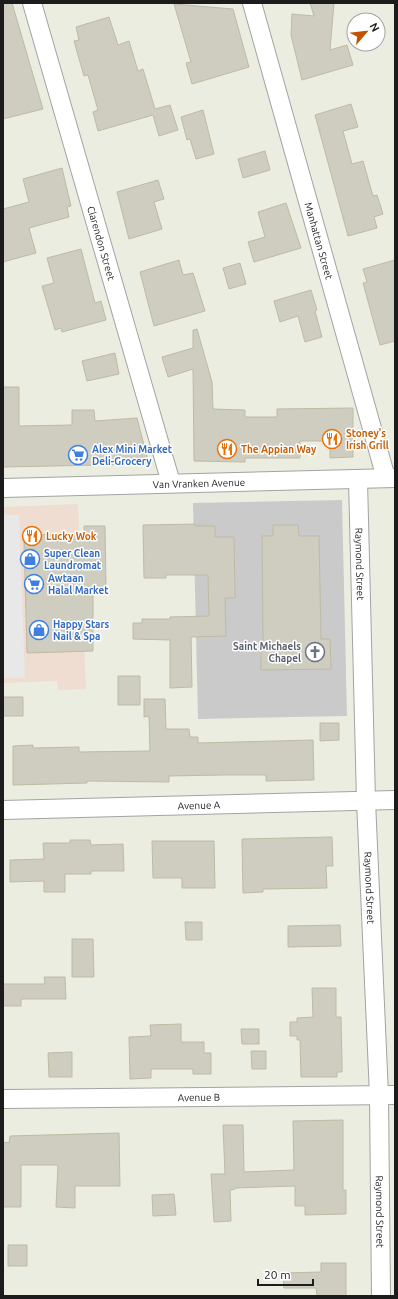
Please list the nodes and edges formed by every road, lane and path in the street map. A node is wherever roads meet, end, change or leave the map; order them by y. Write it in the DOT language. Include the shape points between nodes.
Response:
graph roads {
  1 [pos="32,3"];
  2 [pos="252,3"];
  3 [pos="391,478"];
  4 [pos="358,480"];
  5 [pos="171,483"];
  6 [pos="3,488"];
  7 [pos="395,800"];
  8 [pos="366,801"];
  9 [pos="3,810"];
  10 [pos="387,1095"];
  11 [pos="3,1099"];
  12 [pos="381,1296"];
  1 -- 5 [label="street, Clarendon Street"];
  2 -- 3 [label="street, Manhattan Street"];
  3 -- 4 [label="street, Van Vranken Avenue"];
  4 -- 5 [label="street, Van Vranken Avenue"];
  4 -- 8 [label="street, Raymond Street"];
  5 -- 6 [label="street, Van Vranken Avenue"];
  7 -- 8 [label="street, Avenue A"];
  8 -- 9 [label="street, Avenue A"];
  8 -- 10 [label="street, Raymond Street"];
  10 -- 11 [label="street, Avenue B"];
  10 -- 12 [label="street, Raymond Street"];
}
